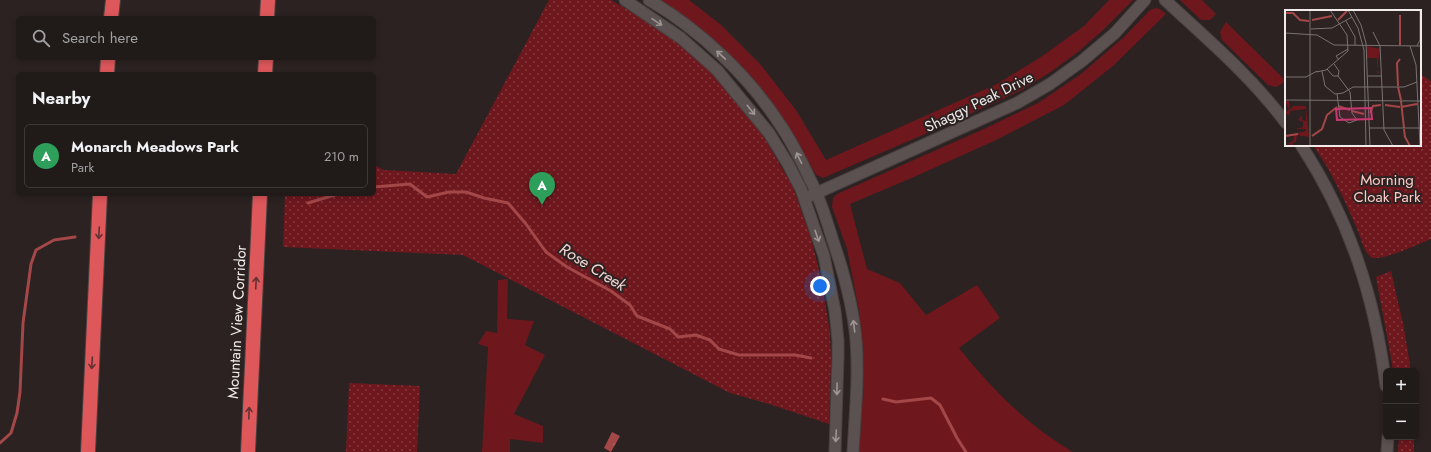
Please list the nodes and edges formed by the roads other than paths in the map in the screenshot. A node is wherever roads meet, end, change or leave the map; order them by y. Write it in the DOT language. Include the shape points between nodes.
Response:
graph roads {
  1 [pos="113,0"];
  2 [pos="268,0"];
  3 [pos="624,0"];
  4 [pos="648,0"];
  5 [pos="1145,0"];
  6 [pos="1165,0"];
  7 [pos="111,16"];
  8 [pos="267,16"];
  9 [pos="108,60"];
  10 [pos="266,60"];
  11 [pos="107,72"];
  12 [pos="265,72"];
  13 [pos="1285,122"];
  14 [pos="1302,146"];
  15 [pos="817,193"];
  16 [pos="100,196"];
  17 [pos="260,196"];
  18 [pos="804,199"];
  19 [pos="1383,368"];
  20 [pos="1388,440"];
  21 [pos="88,452"];
  22 [pos="248,452"];
  23 [pos="835,452"];
  24 [pos="853,452"];
  25 [pos="1387,452"];
  1 -- 7 [label="highway"];
  2 -- 8 [label="highway"];
  3 -- 18 [label="street, one-way" via="681,38 716,70 770,133"];
  15 -- 4 [label="street, one-way" via="781,125 745,80 697,34"];
  5 -- 15 [label="street, Shaggy Peak Drive" via="1115,33 1050,84 996,113"];
  6 -- 13 [label="street" via="1240,70"];
  9 -- 11 [label="highway"];
  10 -- 12 [label="highway"];
  14 -- 19 [label="street" via="1327,189 1361,267 1370,297"];
  15 -- 18 [label="street, Shaggy Peak Drive"];
  24 -- 15 [label="street, one-way" via="857,365 852,310 843,270"];
  16 -- 21 [label="highway, one-way"];
  22 -- 17 [label="highway, Mountain View Corridor, one-way"];
  18 -- 23 [label="street, one-way" via="824,256 835,311 838,357"];
  20 -- 25 [label="street"];
}
